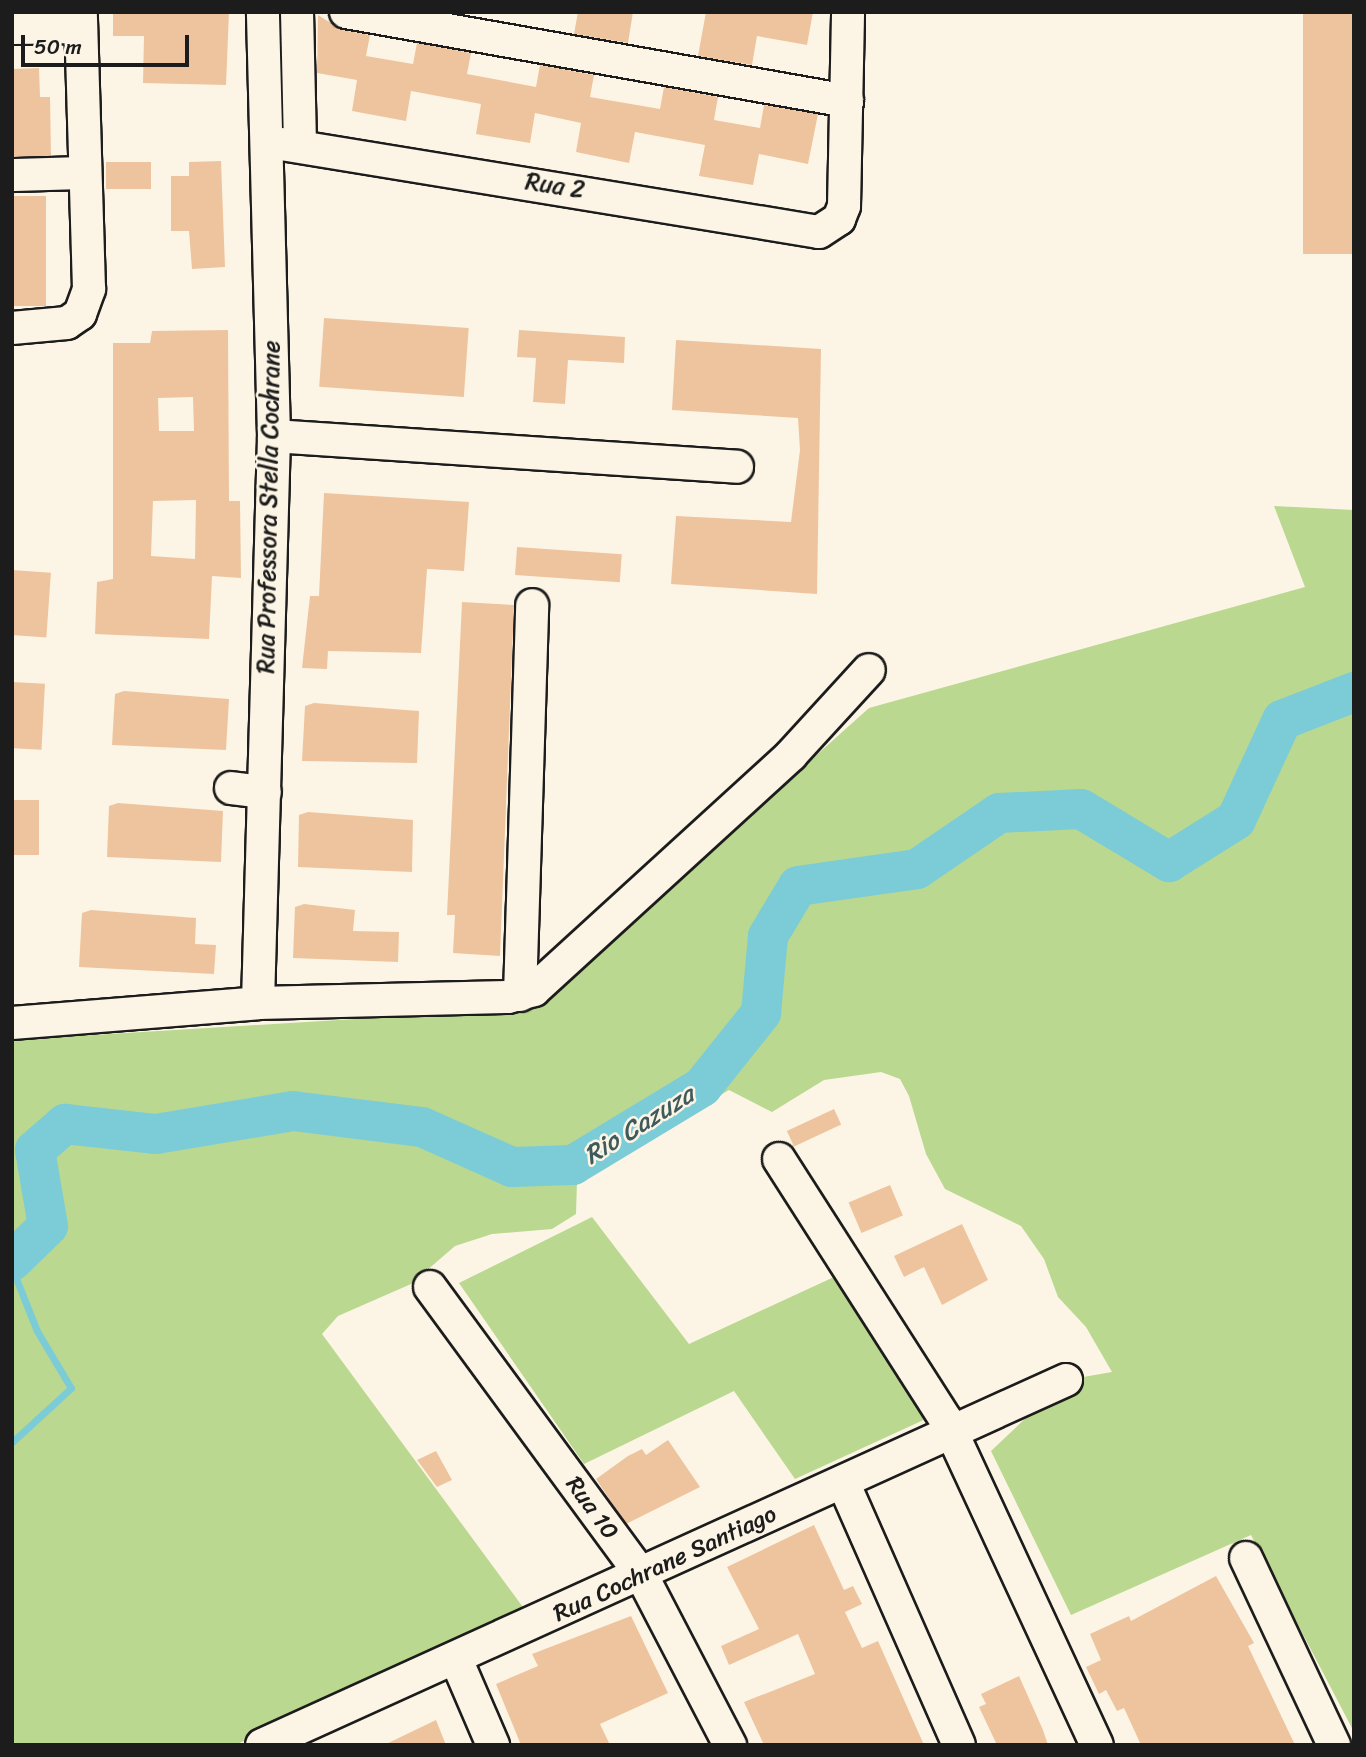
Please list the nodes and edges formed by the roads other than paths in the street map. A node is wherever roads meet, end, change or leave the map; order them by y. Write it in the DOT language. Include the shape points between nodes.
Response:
graph roads {
  1 [pos="263,12"];
  2 [pos="297,12"];
  3 [pos="346,12"];
  4 [pos="848,12"];
  5 [pos="81,20"];
  6 [pos="12,28"];
  7 [pos="847,101"];
  8 [pos="269,142"];
  9 [pos="300,146"];
  10 [pos="83,173"];
  11 [pos="12,175"];
  12 [pos="12,328"];
  13 [pos="274,436"];
  14 [pos="737,467"];
  15 [pos="532,605"];
  16 [pos="869,670"];
  17 [pos="231,788"];
  18 [pos="265,792"];
  19 [pos="520,995"];
  20 [pos="258,1003"];
  21 [pos="12,1023"];
  22 [pos="779,1159"];
  23 [pos="430,1287"];
  24 [pos="1066,1380"];
  25 [pos="952,1433"];
  26 [pos="844,1482"];
  27 [pos="1246,1558"];
  28 [pos="642,1576"];
  29 [pos="456,1659"];
  30 [pos="262,1745"];
  31 [pos="494,1745"];
  32 [pos="730,1745"];
  33 [pos="959,1745"];
  34 [pos="1097,1745"];
  35 [pos="1334,1745"];
  1 -- 8 [label="street, Rua Professora Stella Cochrane"];
  2 -- 9 [label="street"];
  3 -- 7 [label="street"];
  4 -- 7 [label="street"];
  5 -- 6 [label="street"];
  5 -- 10 [label="street"];
  7 -- 9 [label="street, Rua 2" via="844,206 830,227 810,232"];
  8 -- 9 [label="street, Rua 2"];
  8 -- 13 [label="street, Rua Professora Stella Cochrane"];
  10 -- 11 [label="street"];
  10 -- 12 [label="street" via="89,289 79,314 54,325"];
  13 -- 14 [label="street"];
  13 -- 18 [label="street, Rua Professora Stella Cochrane"];
  15 -- 19 [label="street"];
  16 -- 19 [label="street" via="791,755 565,967"];
  17 -- 18 [label="street"];
  18 -- 20 [label="street, Rua Professora Stella Cochrane"];
  19 -- 20 [label="street"];
  20 -- 21 [label="street"];
  22 -- 25 [label="street"];
  23 -- 28 [label="street, Rua 10"];
  24 -- 25 [label="street, Rua Cochrane Santiago"];
  25 -- 26 [label="street, Rua Cochrane Santiago"];
  25 -- 34 [label="street"];
  26 -- 28 [label="street, Rua Cochrane Santiago"];
  26 -- 33 [label="street"];
  27 -- 35 [label="street"];
  28 -- 29 [label="street, Rua Cochrane Santiago"];
  28 -- 32 [label="street, Rua 10"];
  29 -- 30 [label="street, Rua Cochrane Santiago"];
  29 -- 31 [label="street"];
}
